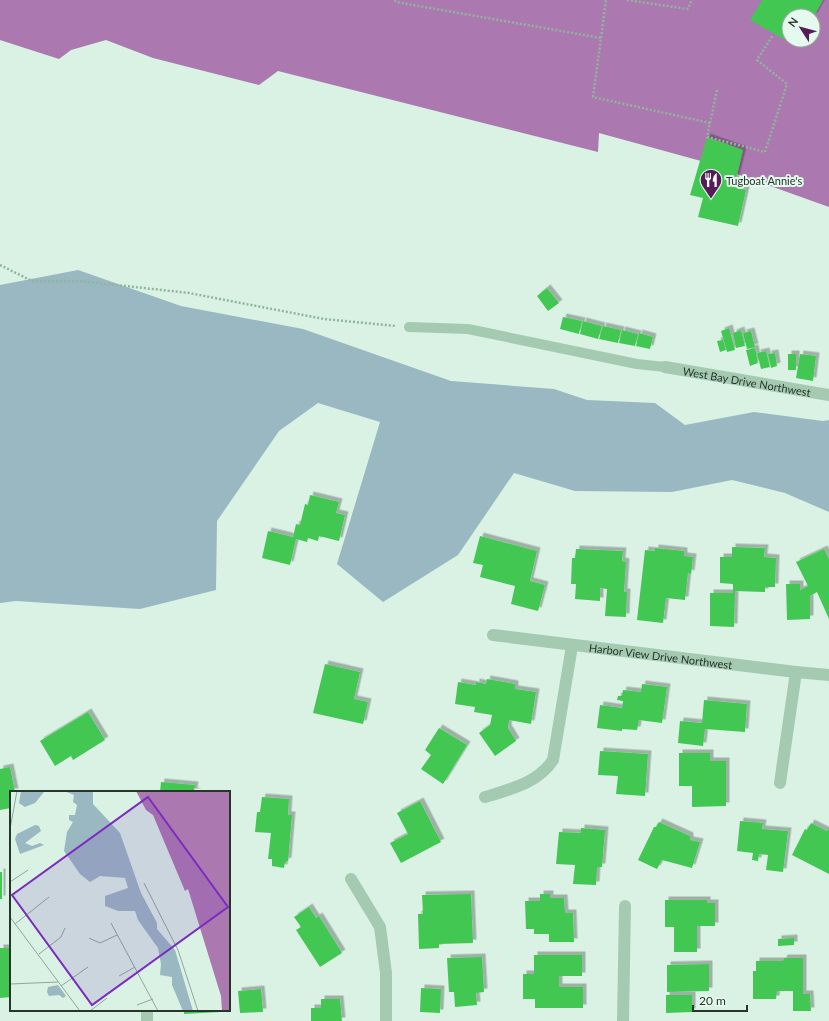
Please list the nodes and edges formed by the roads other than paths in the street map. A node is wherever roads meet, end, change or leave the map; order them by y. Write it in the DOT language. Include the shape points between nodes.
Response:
graph roads {
  1 [pos="409,327"];
  2 [pos="665,367"];
  3 [pos="829,395"];
  4 [pos="493,635"];
  5 [pos="572,646"];
  6 [pos="796,672"];
  7 [pos="829,675"];
  8 [pos="780,783"];
  9 [pos="485,797"];
  10 [pos="351,879"];
  11 [pos="625,906"];
  12 [pos="386,1021"];
  13 [pos="623,1021"];
  1 -- 2 [label="lane" via="468,329 637,364"];
  2 -- 3 [label="street, West Bay Drive Northwest"];
  4 -- 5 [label="street, Harbor View Drive Northwest"];
  5 -- 6 [label="street, Harbor View Drive Northwest"];
  5 -- 9 [label="street" via="553,760 536,778 523,785"];
  6 -- 7 [label="street, Harbor View Drive Northwest"];
  6 -- 8 [label="street"];
  10 -- 12 [label="street" via="380,927 386,973"];
  11 -- 13 [label="street"];
}
